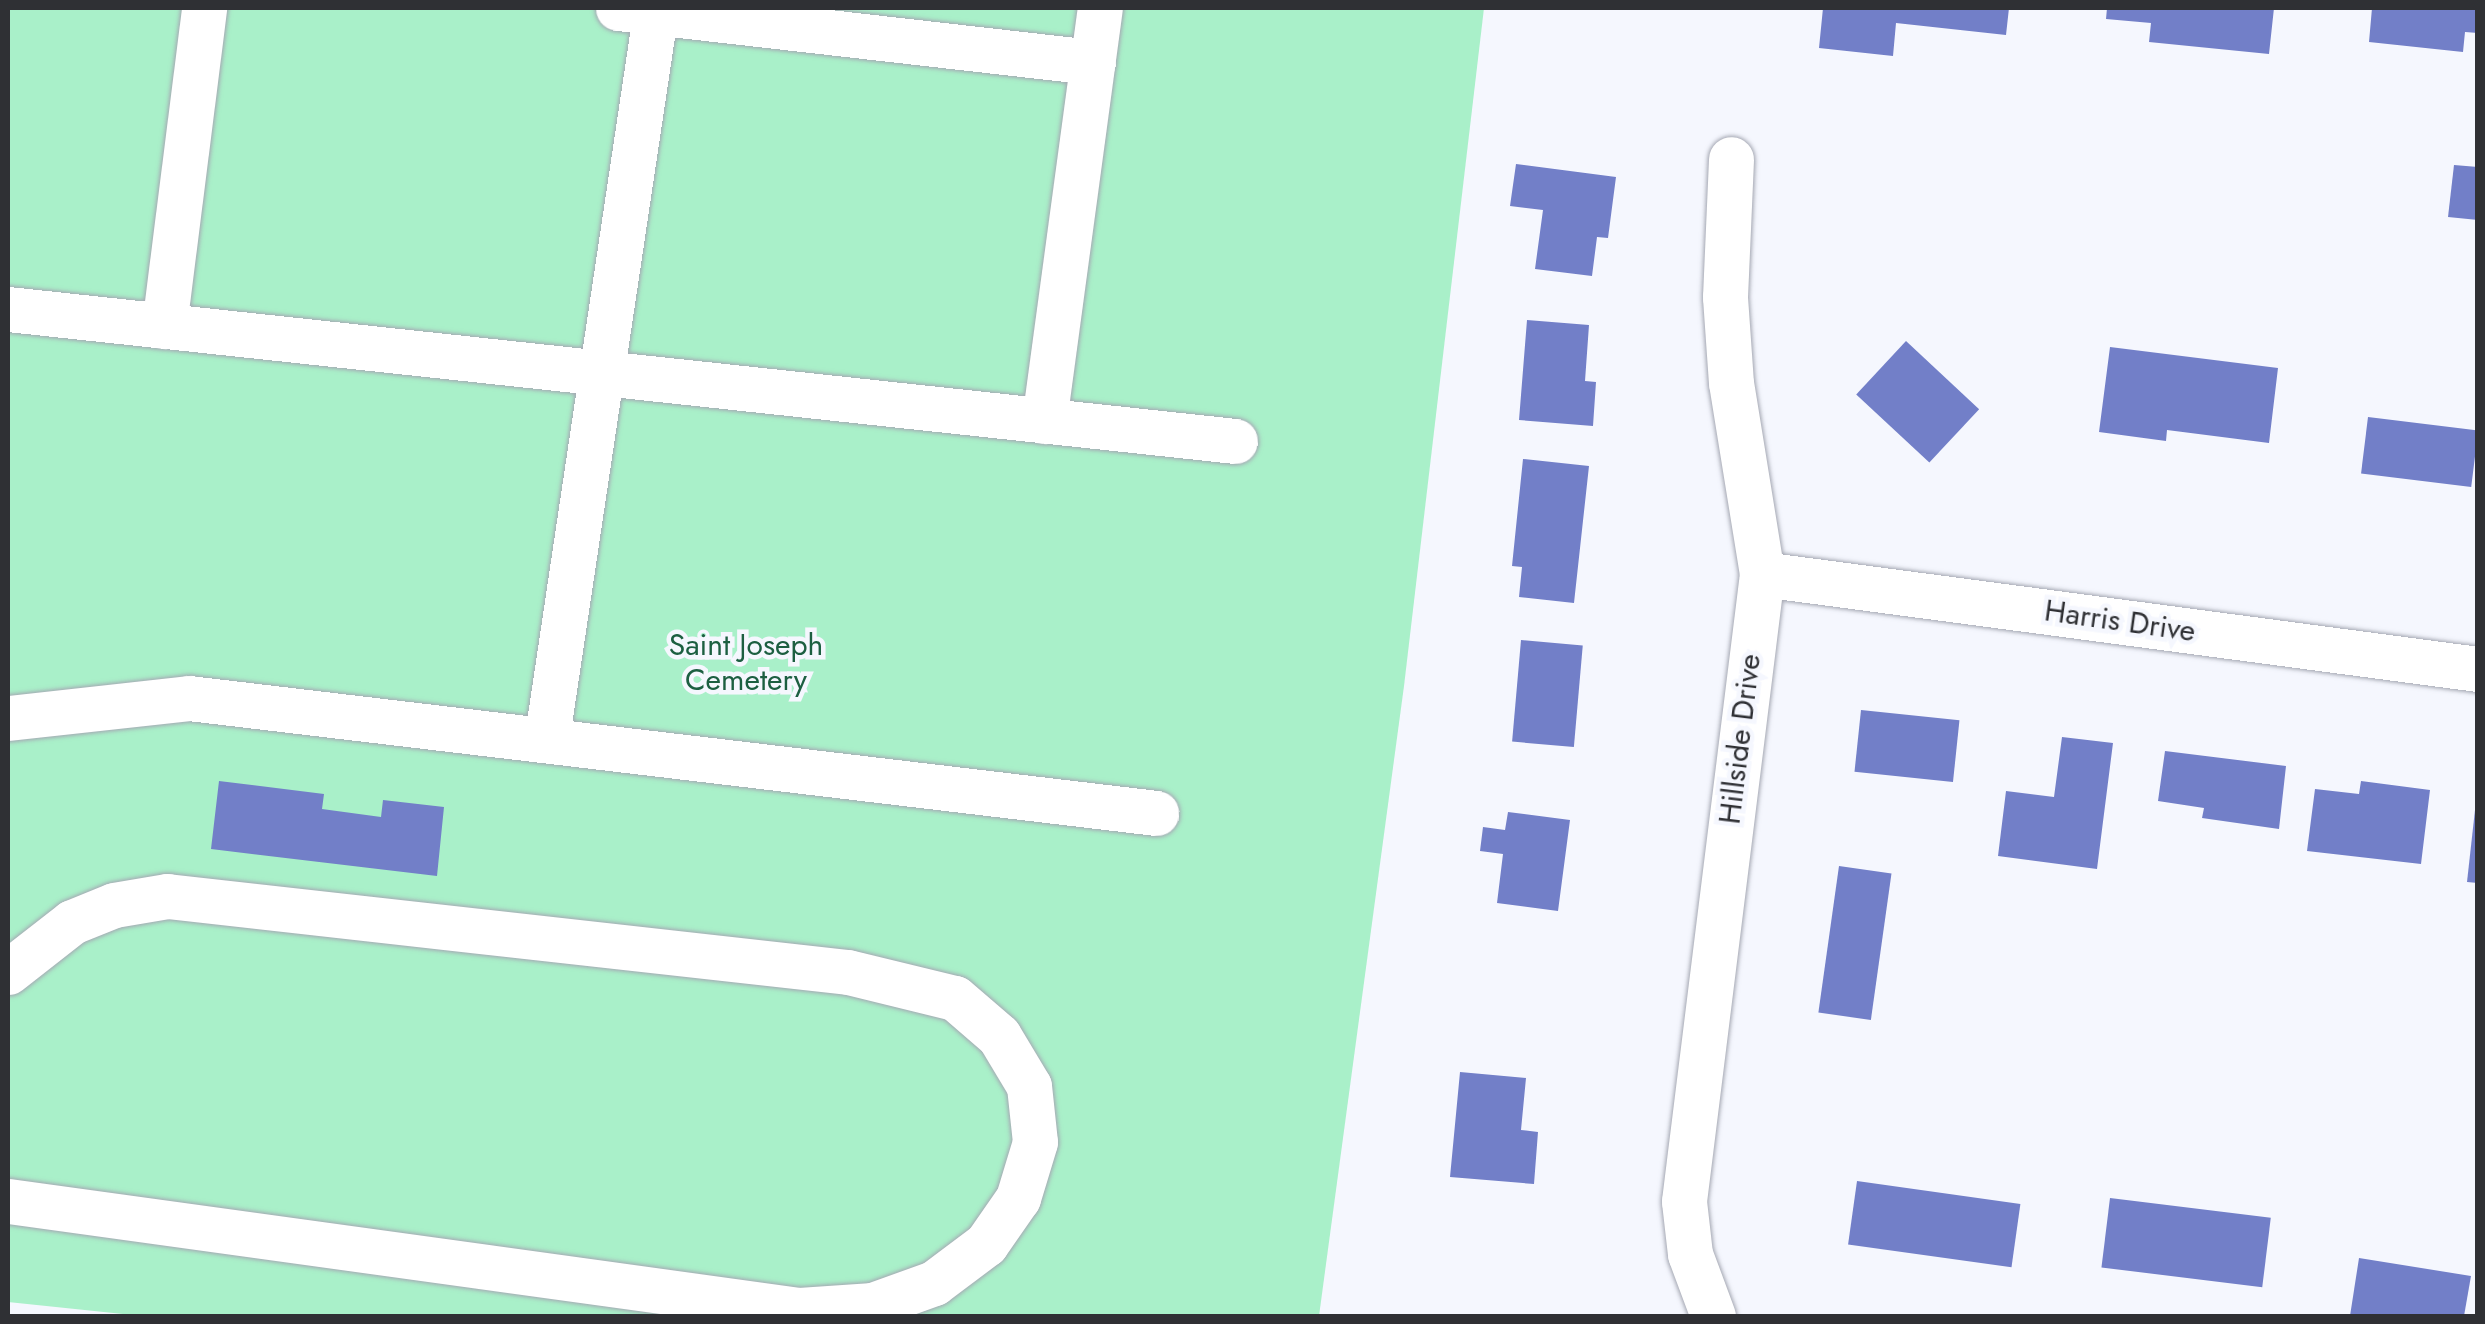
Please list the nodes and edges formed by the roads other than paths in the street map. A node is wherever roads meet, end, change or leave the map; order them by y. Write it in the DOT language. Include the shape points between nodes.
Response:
graph roads {
  1 [pos="204,8"];
  2 [pos="1100,8"];
  3 [pos="643,9"];
  4 [pos="1093,62"];
  5 [pos="1731,158"];
  6 [pos="8,309"];
  7 [pos="164,326"];
  8 [pos="604,374"];
  9 [pos="1044,422"];
  10 [pos="1235,441"];
  11 [pos="1762,574"];
  12 [pos="2478,669"];
  13 [pos="8,718"];
  14 [pos="547,736"];
  15 [pos="1156,813"];
  16 [pos="8,972"];
  17 [pos="8,1201"];
  18 [pos="1713,1316"];
  1 -- 7 [label="street"];
  2 -- 4 [label="street"];
  3 -- 4 [label="street"];
  3 -- 8 [label="street"];
  4 -- 9 [label="street"];
  5 -- 11 [label="street, Hillside Drive" via="1725,297 1731,383"];
  6 -- 7 [label="street"];
  7 -- 8 [label="street"];
  8 -- 9 [label="street"];
  8 -- 14 [label="street"];
  9 -- 10 [label="street"];
  11 -- 12 [label="street, Harris Drive"];
  11 -- 18 [label="street, Hillside Drive" via="1684,1201 1690,1254"];
  13 -- 14 [label="street" via="189,698"];
  14 -- 15 [label="street"];
  16 -- 17 [label="street" via="72,922 114,905 167,896 848,972 955,998 999,1036 1030,1086 1035,1142 1018,1198 996,1229 934,1283 872,1305 799,1310"];
}
